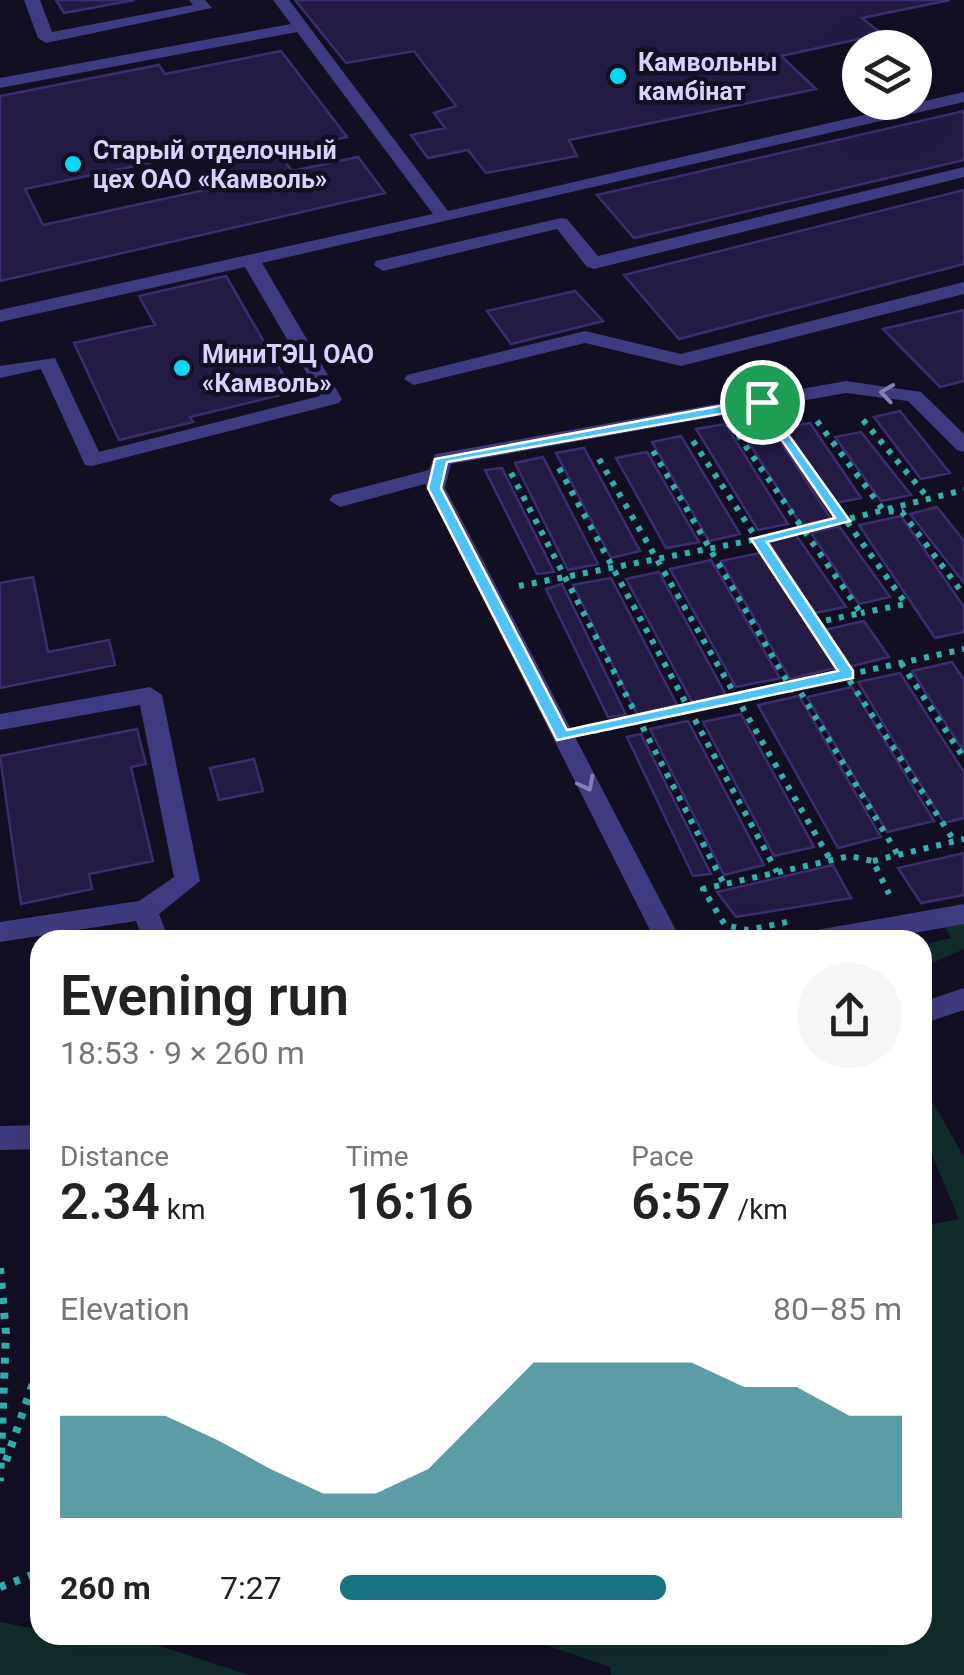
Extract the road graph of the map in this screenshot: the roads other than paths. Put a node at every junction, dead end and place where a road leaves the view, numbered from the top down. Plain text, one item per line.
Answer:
1 (32, 0) edge
2 (196, 0) edge
3 (280, 0) edge
4 (300, 27) junction
5 (0, 83) edge
6 (964, 97) edge
7 (964, 172) edge
8 (538, 196) junction
9 (444, 217) junction
10 (561, 224) junction
11 (251, 261) junction
12 (383, 265) dead end
13 (964, 288) edge
14 (0, 316) edge
15 (0, 372) edge
16 (414, 379) dead end
17 (964, 446) edge
18 (438, 474) junction
19 (340, 500) dead end
20 (0, 722) edge
21 (145, 910) junction
22 (964, 914) edge
23 (809, 929) edge
24 (152, 930) edge
25 (663, 930) edge
26 (0, 932) edge
27 (964, 999) edge
28 (932, 1010) edge
29 (30, 1137) edge
30 (0, 1138) edge

1 - 2 street
3 - 4 street
4 - 5 street
4 - 9 street
6 - 8 street
7 - 10 street
8 - 9 street
8 - 10 street
9 - 11 street
10 - 12 street
11 - 14 street
11 - 15 street
13 - 16 street
17 -> 18 street
18 - 19 street
18 -> 25 street
20 - 21 street
21 - 24 street
21 - 26 street
22 - 23 street
27 - 28 street
29 - 30 street

